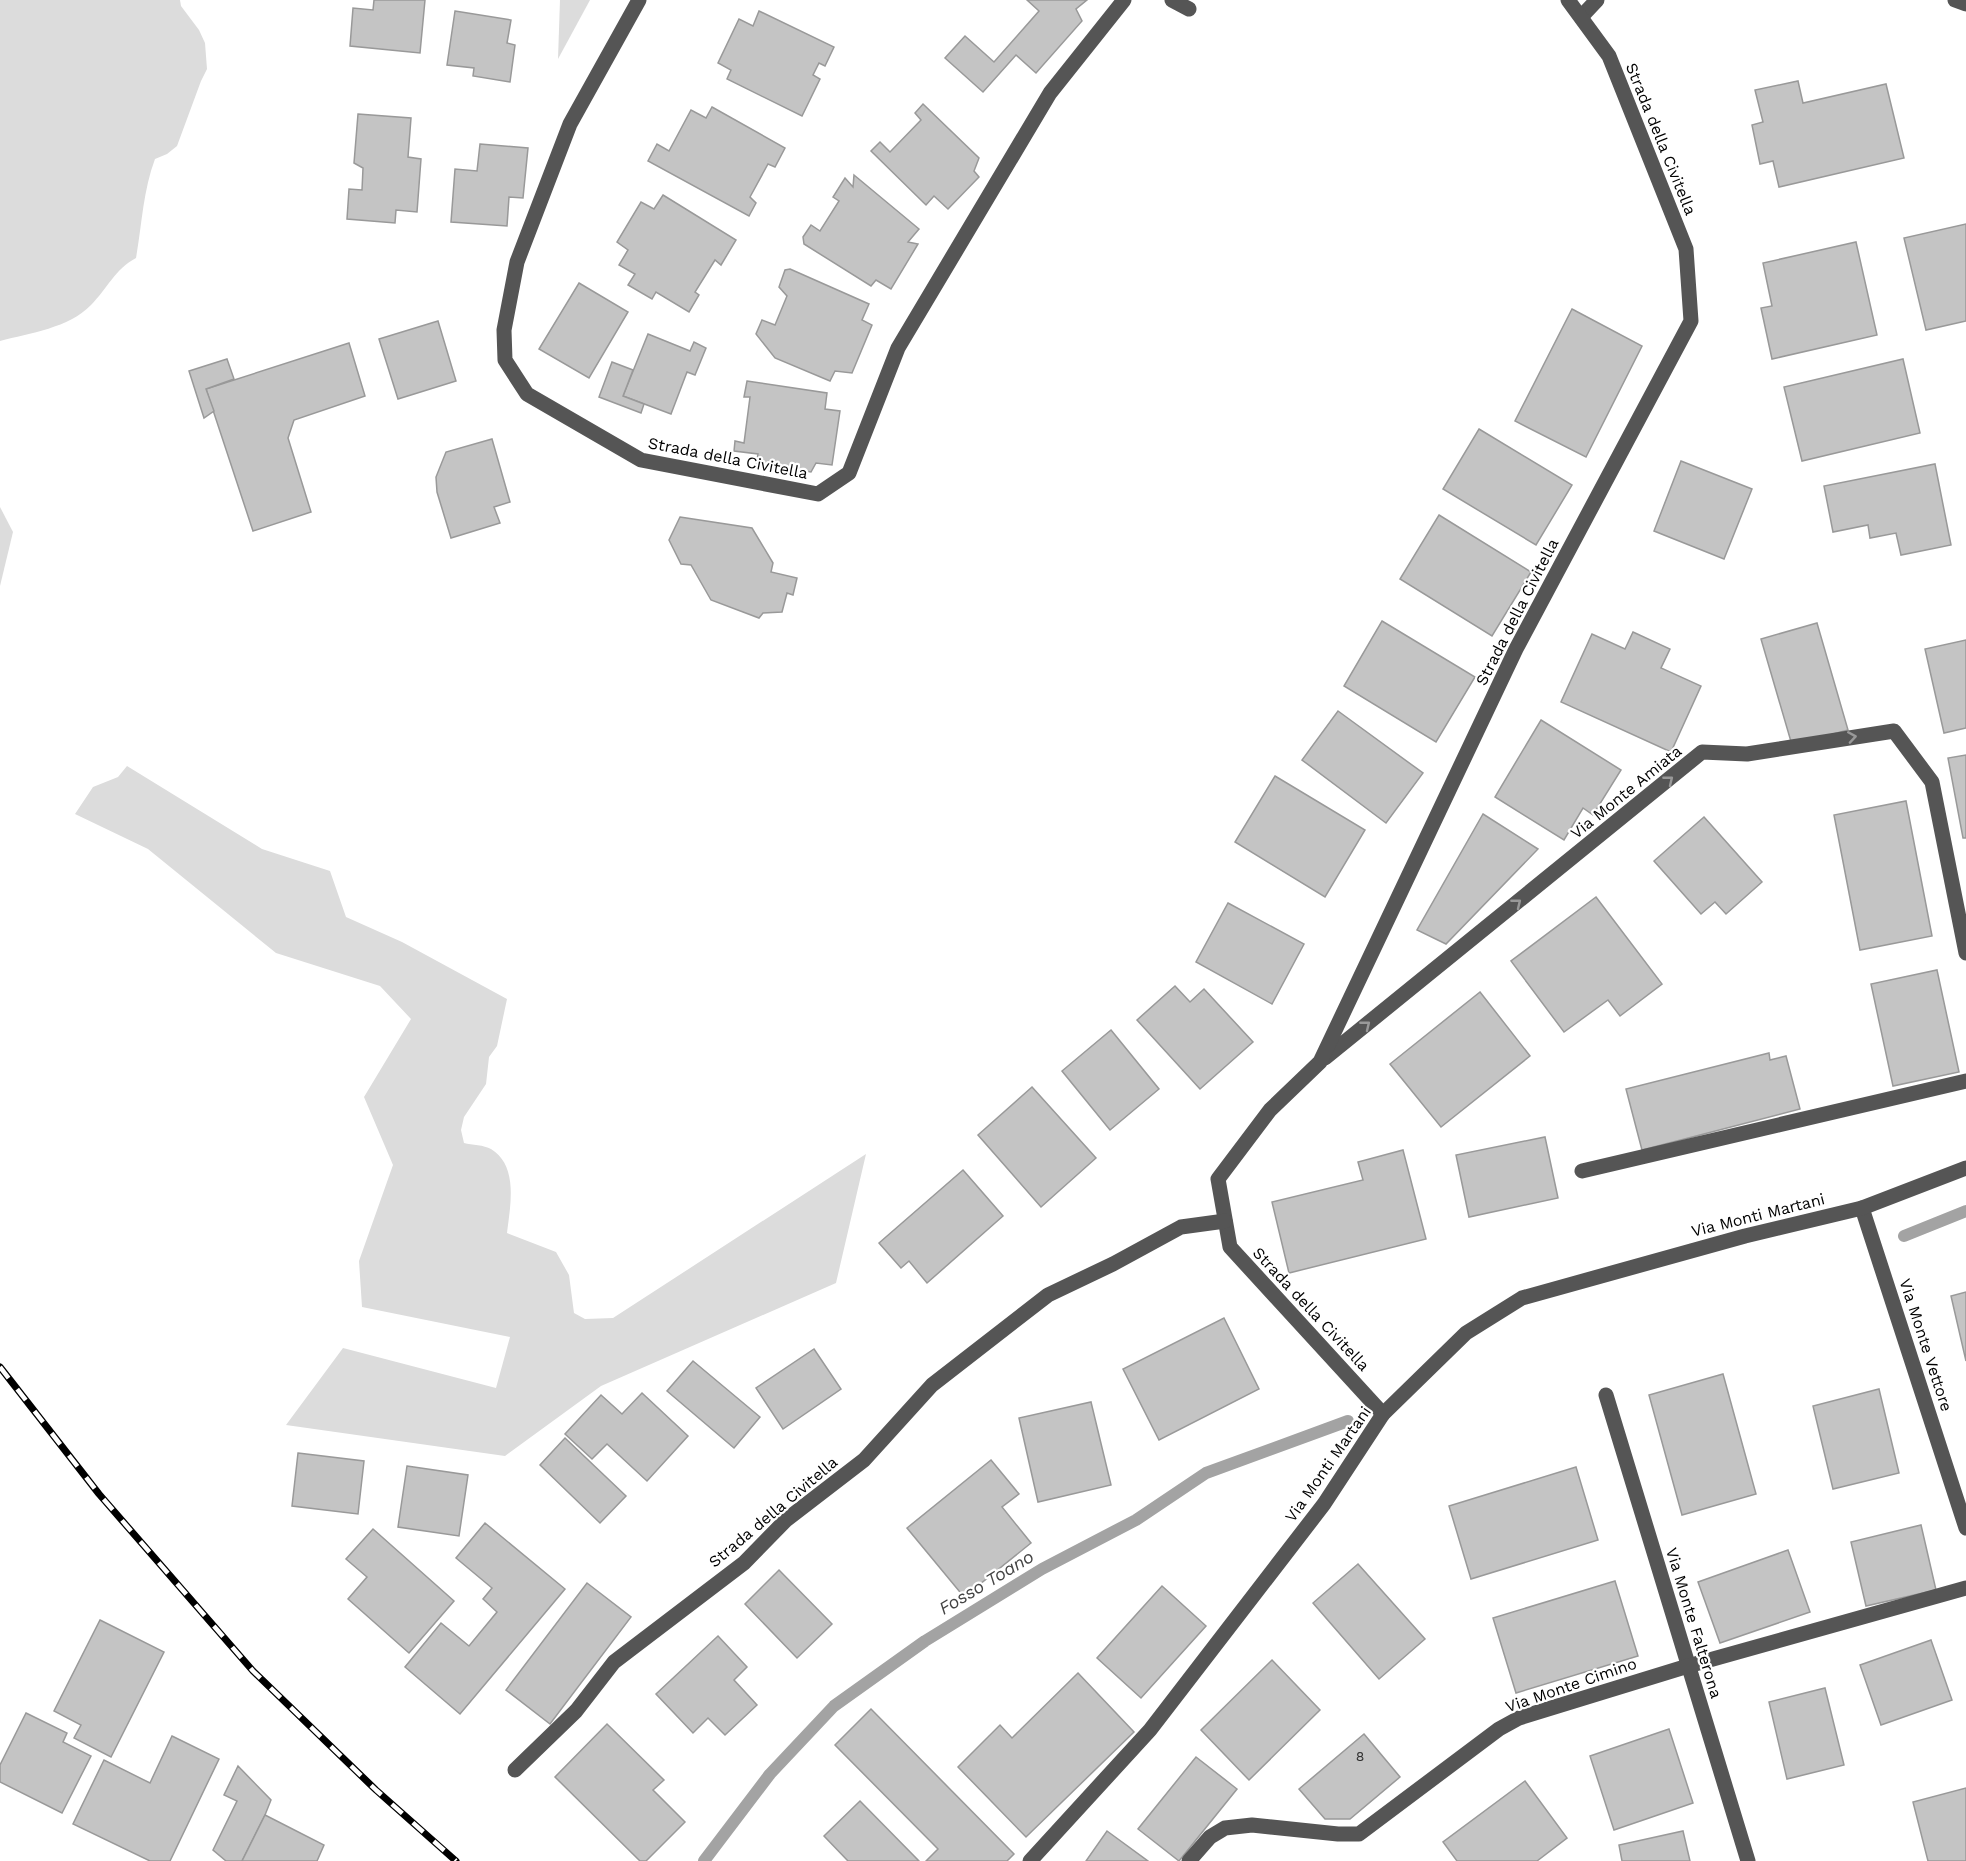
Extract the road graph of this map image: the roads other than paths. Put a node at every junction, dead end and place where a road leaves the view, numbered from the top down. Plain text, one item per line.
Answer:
1 (639, 0) edge
2 (1124, 0) edge
3 (1172, 0) edge
4 (1568, 0) edge
5 (1596, 0) edge
6 (1955, 0) edge
7 (1966, 4) edge
8 (1189, 9) dead end
9 (1581, 18) junction
10 (1966, 953) edge
11 (1320, 1062) junction
12 (1966, 1081) edge
13 (1966, 1168) edge
14 (1582, 1171) dead end
15 (1862, 1208) junction
16 (1226, 1221) junction
17 (1606, 1395) dead end
18 (1383, 1414) junction
19 (1966, 1528) edge
20 (1966, 1588) edge
21 (1688, 1666) junction
22 (515, 1770) dead end
23 (1030, 1861) edge
24 (1189, 1861) edge
25 (1748, 1861) edge

1 - 2 street, Strada della Civitella
3 - 8 street
4 - 9 street, Strada della Civitella
5 - 9 street
6 - 7 street
9 - 11 street, Strada della Civitella
11 -> 10 street, Via Monte Amiata
11 - 16 street, Strada della Civitella
12 - 14 street
13 - 15 street, Via Monti Martani
15 - 18 street, Via Monti Martani
15 - 19 street, Via Monte Vettore
16 - 18 street, Strada della Civitella
16 - 22 street, Strada della Civitella
17 - 21 street, Via Monte Falterona
18 - 23 street, Via Monti Martani
20 - 21 street, Via Monte Cimino
21 - 24 street, Via Monte Cimino
21 - 25 street, Via Monte Falterona

